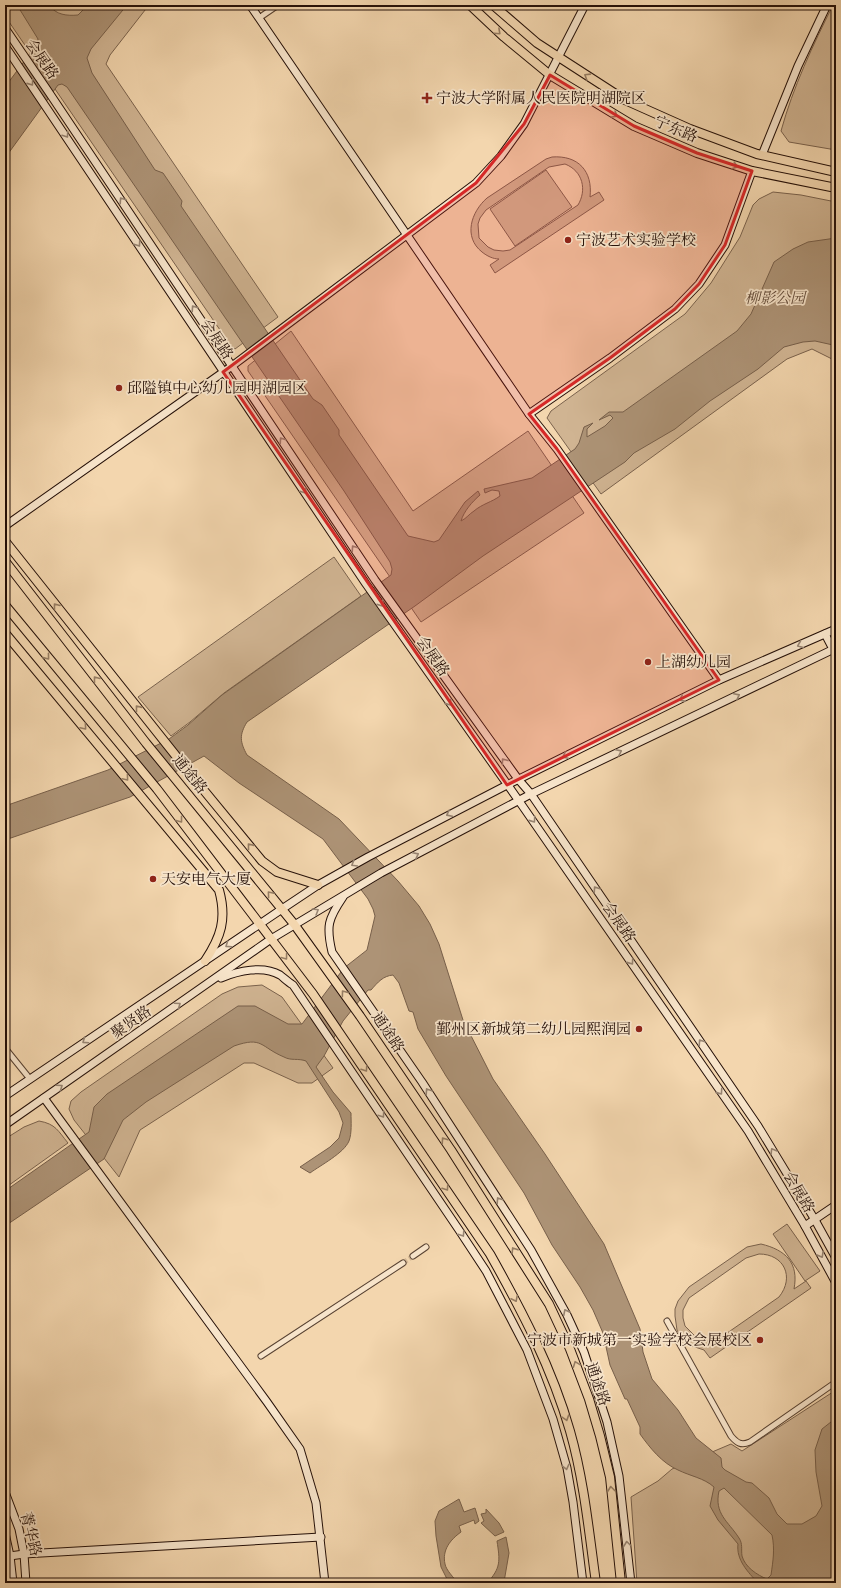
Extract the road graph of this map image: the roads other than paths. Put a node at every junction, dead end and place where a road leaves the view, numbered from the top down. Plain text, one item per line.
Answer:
1 (250, 5) edge
2 (278, 5) edge
3 (470, 5) edge
4 (493, 5) edge
5 (585, 5) edge
6 (827, 5) edge
7 (259, 18) junction
8 (5, 28) edge
9 (5, 46) edge
10 (558, 58) junction
11 (550, 75) junction
12 (762, 155) junction
13 (752, 171) junction
14 (836, 172) edge
15 (836, 188) edge
16 (408, 235) junction
17 (232, 366) junction
18 (223, 372) junction
19 (529, 414) junction
20 (5, 526) edge
21 (5, 541) edge
22 (5, 561) edge
23 (5, 605) edge
24 (836, 629) edge
25 (5, 633) edge
26 (825, 634) junction
27 (835, 651) edge
28 (720, 680) junction
29 (518, 779) junction
30 (507, 784) junction
31 (531, 794) junction
32 (519, 801) junction
33 (318, 885) junction
34 (345, 894) junction
35 (282, 908) junction
36 (260, 924) junction
37 (294, 924) junction
38 (272, 939) junction
39 (205, 961) junction
40 (212, 981) junction
41 (5, 1048) edge
42 (30, 1079) junction
43 (5, 1096) edge
44 (44, 1098) junction
45 (5, 1125) edge
46 (836, 1206) edge
47 (815, 1220) junction
48 (805, 1226) junction
49 (426, 1247) dead end
50 (414, 1256) tunnel mouth
51 (836, 1258) edge
52 (403, 1262) tunnel mouth
53 (836, 1283) edge
54 (667, 1321) dead end
55 (261, 1356) dead end
56 (836, 1382) edge
57 (5, 1492) edge
58 (5, 1533) edge
59 (321, 1537) junction
60 (24, 1554) junction
61 (10, 1556) junction
62 (13, 1583) edge
63 (26, 1583) edge
64 (325, 1583) edge
65 (583, 1583) edge
66 (596, 1583) edge
67 (621, 1583) edge
68 (632, 1583) edge

1 - 7 street
2 - 7 street
3 -> 11 main road, 宁东路
4 - 10 main road, 宁东路
5 - 10 street
6 - 12 street
7 - 16 street
17 -> 8 street, 会展路
9 -> 18 street, 会展路
10 - 11 street
12 -> 10 main road, 宁东路
11 -> 13 main road, 宁东路
11 - 16 street
12 - 14 main road, 宁东路
13 - 15 main road, 宁东路
13 - 19 street
16 - 17 street
16 - 19 street
17 - 18 street
29 -> 17 street, 会展路
18 - 20 street
18 -> 30 street, 会展路
19 - 28 street
33 -> 21 main road
35 -> 22 main road, 通途路
23 -> 36 main road
24 - 26 street, 聚贤路
25 -> 39 main road
26 - 27 street
26 -> 28 street, 聚贤路
31 -> 27 street, 聚贤路
28 -> 29 street, 聚贤路
29 - 30 street, 聚贤路
29 - 31 street, 会展路
30 - 32 street, 会展路
30 -> 33 street, 聚贤路
31 - 32 street, 聚贤路
47 -> 31 street, 会展路
34 -> 32 street, 聚贤路
32 -> 48 street, 会展路
33 - 35 street, 聚贤路
37 -> 34 street, 聚贤路
68 -> 34 street
35 - 36 street, 聚贤路
35 - 37 main road, 通途路
36 - 38 main road
36 -> 39 street, 聚贤路
37 - 38 street, 聚贤路
67 -> 37 main road, 通途路
38 - 40 street, 聚贤路
38 -> 66 main road
39 -> 42 street, 聚贤路
44 -> 40 street, 聚贤路
40 -> 65 street
41 - 42 street
42 - 43 street, 聚贤路
44 - 45 street, 聚贤路
44 - 59 street
46 - 47 street
47 - 48 street
47 - 51 street, 会展路
48 -> 53 street, 会展路
49 - 50 street
52 - 55 street
54 - 56 street
57 - 60 street, 菁华路
58 - 61 street
59 - 60 street
59 - 64 street
60 - 61 street
60 - 63 street, 菁华路
61 - 62 street

